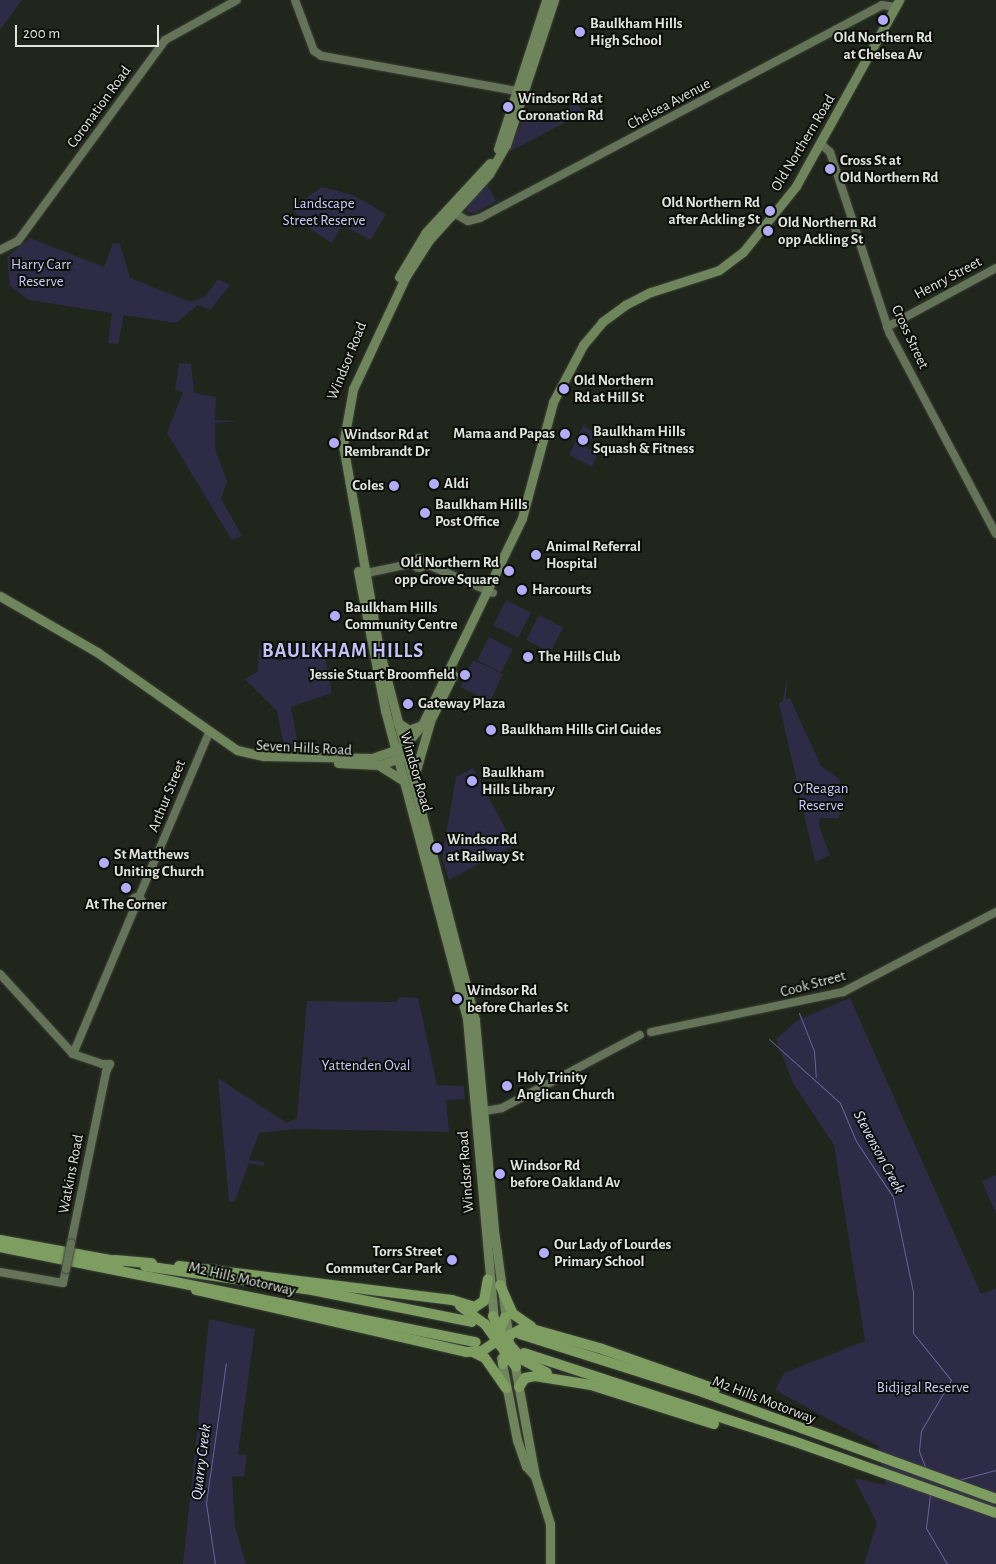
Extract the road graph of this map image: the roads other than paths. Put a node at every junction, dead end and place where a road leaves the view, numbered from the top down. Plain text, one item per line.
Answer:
1 (237, 0) edge
2 (295, 0) edge
3 (546, 0) edge
4 (554, 0) edge
5 (897, 3) edge
6 (521, 92) junction
7 (821, 144) junction
8 (451, 210) junction
9 (0, 250) edge
10 (996, 268) edge
11 (887, 327) junction
12 (996, 534) edge
13 (361, 574) junction
14 (490, 592) junction
15 (0, 596) edge
16 (396, 721) junction
17 (426, 723) junction
18 (208, 735) junction
19 (401, 754) junction
20 (379, 765) junction
21 (410, 782) junction
22 (996, 912) edge
23 (0, 974) edge
24 (73, 1054) junction
25 (481, 1112) junction
26 (0, 1240) edge
27 (0, 1247) edge
28 (101, 1258) junction
29 (0, 1272) edge
30 (488, 1279) junction
31 (500, 1285) junction
32 (433, 1298) junction
33 (493, 1316) joint
34 (505, 1317) joint
35 (472, 1322) dead end
36 (549, 1333) junction
37 (520, 1334) dead end
38 (504, 1340) junction
39 (475, 1347) junction
40 (524, 1353) dead end
41 (503, 1364) joint
42 (516, 1367) joint
43 (591, 1385) junction
44 (519, 1387) junction
45 (506, 1388) junction
46 (783, 1422) junction
47 (817, 1450) junction
48 (535, 1476) junction
49 (996, 1499) edge
50 (994, 1512) edge
51 (550, 1564) edge

1 - 9 street, Coronation Road
2 - 6 street
3 - 6 main road, Windsor Road
4 - 6 main road, Windsor Road
5 - 7 main road, Old Northern Road
5 - 8 street, Chelsea Avenue
6 - 8 main road, Windsor Road
7 - 11 street, Cross Street
7 - 14 main road, Old Northern Road
8 - 13 main road, Windsor Road
10 - 11 street, Henry Street
11 - 12 street, Cross Street
13 - 14 street
13 - 16 main road, Windsor Road
13 - 19 main road, Windsor Road
14 - 17 main road, Old Northern Road
15 - 18 main road, Seven Hills Road
16 - 17 main road
16 - 19 main road, Windsor Road
17 - 19 main road, Old Northern Road
17 - 21 main road
18 - 19 main road, Seven Hills Road
18 - 20 main road, Seven Hills Road
18 - 24 street, Arthur Street
19 - 20 main road, Seven Hills Road
19 - 21 main road, Windsor Road
20 - 21 main road
21 - 25 main road, Windsor Road
22 - 25 street, Cook Street
23 - 24 street, Watkins Road
24 - 29 street, Watkins Road, bridge
25 - 30 main road, Windsor Road
25 - 31 main road, Windsor Road
26 - 28 highway, M2 Hills Motorway
27 - 39 highway, M2 Hills Motorway
28 - 32 highway
28 - 35 highway, M2 Hills Motorway
30 - 32 highway
30 - 33 main road, Windsor Road
31 - 34 main road, Windsor Road
31 - 36 highway
32 - 38 highway
33 - 38 highway
34 - 38 highway
36 - 38 highway
36 - 46 highway
37 - 46 highway, M2 Hills Motorway
38 - 39 highway
38 - 41 highway
38 - 42 highway
38 - 43 highway
39 - 45 highway
40 - 47 highway, M2 Hills Motorway
41 - 45 main road
42 - 44 main road
43 - 44 highway
43 - 47 highway
44 - 48 main road
45 - 48 main road
46 - 49 highway, M2 Hills Motorway
47 - 50 highway, M2 Hills Motorway
48 - 51 main road

